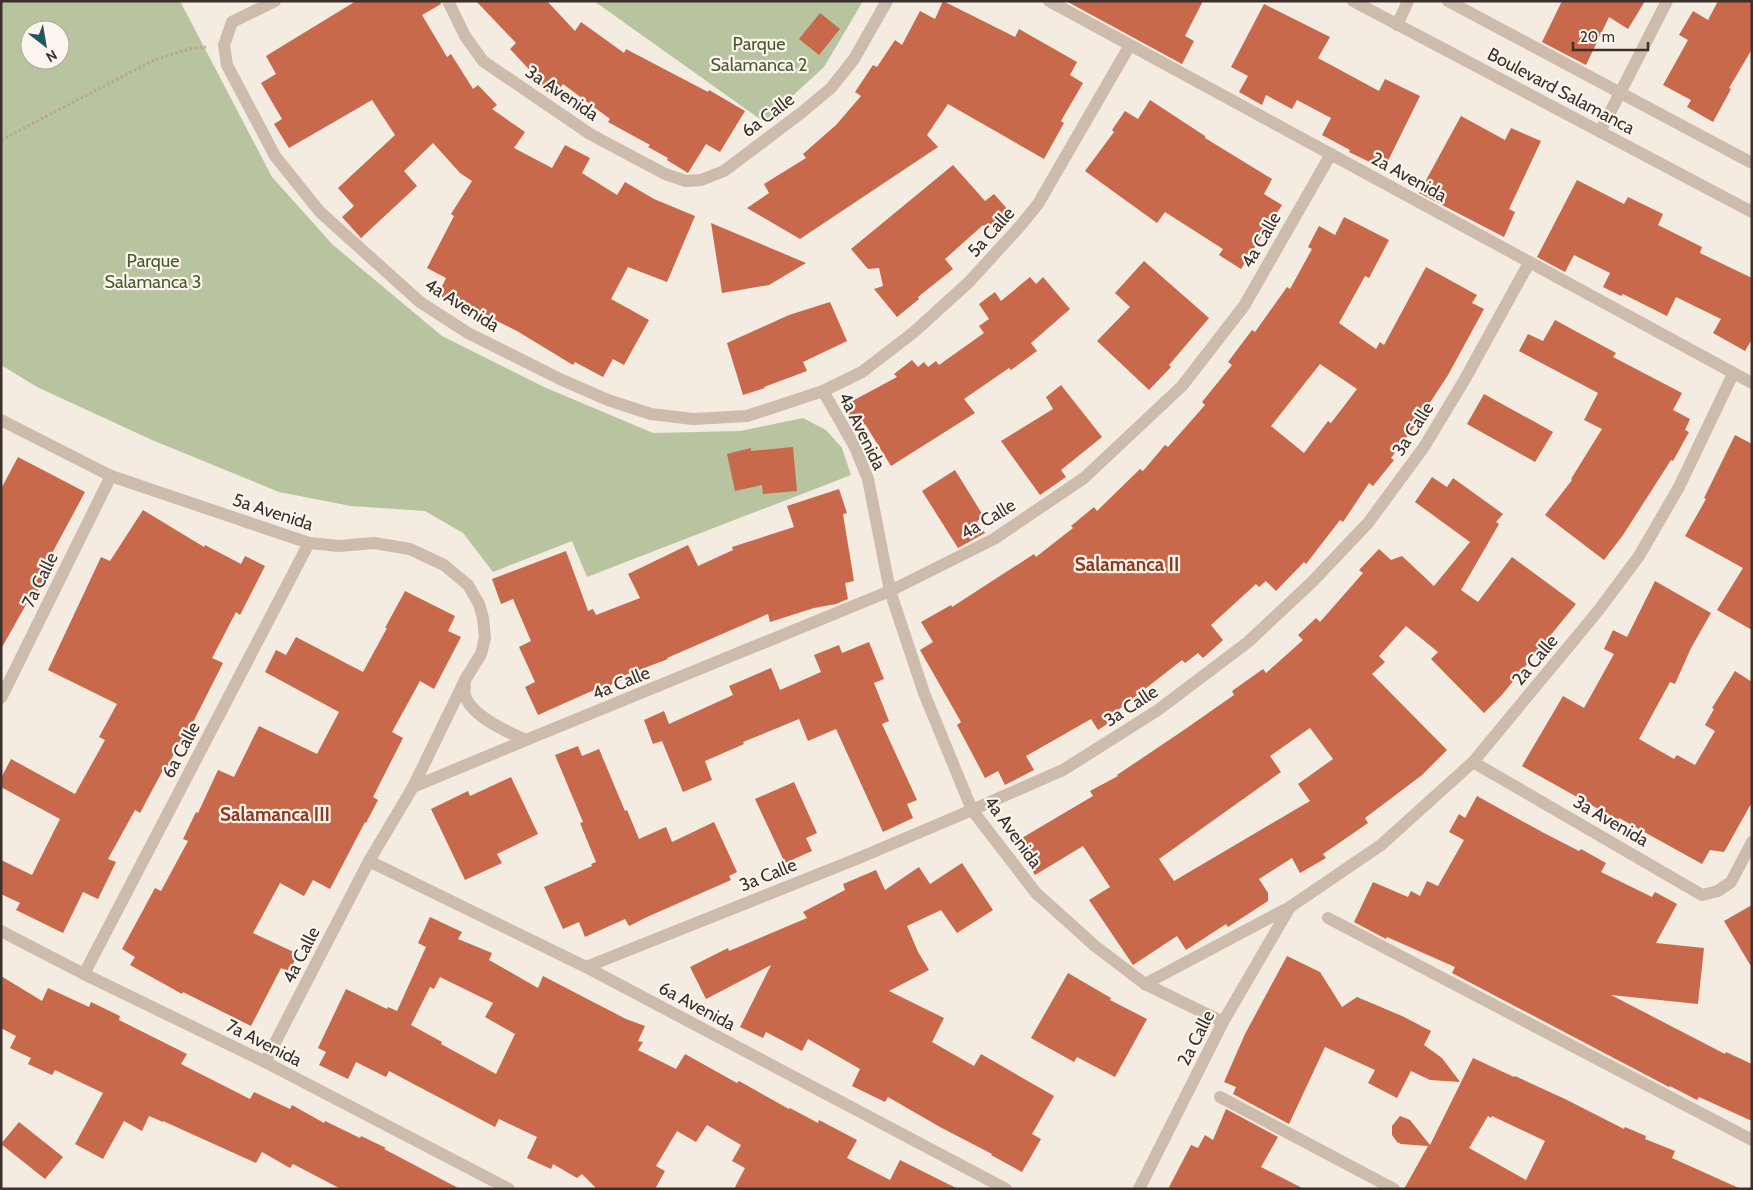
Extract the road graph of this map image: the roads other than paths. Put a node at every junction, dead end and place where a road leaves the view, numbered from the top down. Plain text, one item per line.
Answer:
1 (275, 1) edge
2 (448, 1) edge
3 (887, 1) edge
4 (1049, 1) edge
5 (1353, 1) edge
6 (1408, 1) edge
7 (1448, 1) edge
8 (1667, 1) edge
9 (1397, 25) junction
10 (1130, 46) junction
11 (1620, 93) junction
12 (1600, 132) junction
13 (1331, 154) junction
14 (1752, 163) edge
15 (686, 181) joint
16 (1752, 212) edge
17 (1529, 263) junction
18 (1733, 374) junction
19 (1752, 384) edge
20 (823, 391) junction
21 (1, 420) edge
22 (111, 476) junction
23 (309, 543) junction
24 (890, 591) junction
25 (465, 680) junction
26 (1, 698) edge
27 (526, 740) junction
28 (1473, 762) junction
29 (413, 787) junction
30 (972, 810) junction
31 (1752, 842) edge
32 (369, 861) junction
33 (1290, 907) junction
34 (1328, 918) dead end
35 (1, 931) edge
36 (586, 968) junction
37 (84, 974) junction
38 (1145, 984) junction
39 (1223, 1022) junction
40 (265, 1062) junction
41 (1220, 1097) dead end
42 (1752, 1140) edge
43 (509, 1189) edge
44 (1006, 1189) edge
45 (1139, 1189) edge
46 (1394, 1189) edge

1 - 20 street, 4a Avenida
2 - 15 street, 3a Avenida
3 - 15 street, 6a Calle
4 - 10 street, 2a Avenida
5 - 9 street, Boulevard Salamanca
6 - 9 street
7 - 11 street, Boulevard Salamanca
8 - 11 street
9 - 12 street, Boulevard Salamanca
10 - 13 street, 2a Avenida
10 - 20 street, 5a Calle
11 - 12 street
11 - 14 street, Boulevard Salamanca
12 - 16 street, Boulevard Salamanca
13 - 17 street, 2a Avenida
13 - 24 street, 4a Calle
17 - 18 street, 2a Avenida
17 - 30 street, 3a Calle
18 - 19 street, 2a Avenida
18 - 28 street, 2a Calle
20 - 24 street, 4a Avenida
21 - 22 street, 5a Avenida
22 - 23 street, 5a Avenida
22 - 26 street, 7a Calle
23 - 25 street, 5a Avenida
23 - 37 street, 6a Calle
24 - 27 street, 4a Calle
24 - 30 street, 4a Avenida
25 - 27 street
25 - 29 street, 5a Avenida
27 - 29 street, 4a Calle
28 - 31 street, 3a Avenida
28 - 33 street, 2a Calle
29 - 32 street, 4a Calle
30 - 36 street, 3a Calle
30 - 38 street, 4a Avenida
32 - 36 street, 6a Avenida
32 - 40 street, 4a Calle
33 - 38 street, 2a Calle
33 - 39 street, 2a Calle
34 - 42 street
35 - 37 street, 7a Avenida
36 - 44 street, 6a Avenida
37 - 40 street, 7a Avenida
38 - 39 street, 4a Avenida
39 - 45 street, 2a Calle
40 - 43 street, 7a Avenida
41 - 46 street

